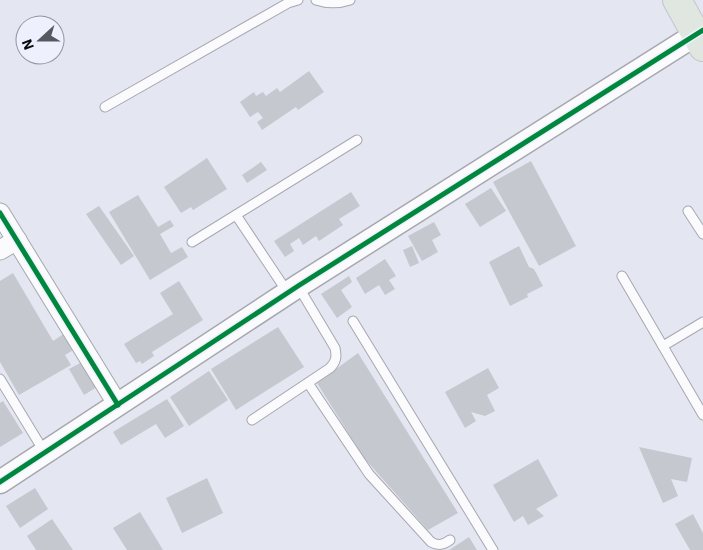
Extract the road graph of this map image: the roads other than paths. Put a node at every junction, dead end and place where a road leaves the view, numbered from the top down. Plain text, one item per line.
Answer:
1 (298, 0) edge
2 (316, 0) edge
3 (350, 0) edge
4 (677, 0) edge
5 (701, 37) edge
6 (105, 107) dead end
7 (357, 140) dead end
8 (688, 211) dead end
9 (0, 213) edge
10 (236, 215) junction
11 (703, 234) edge
12 (17, 240) junction
13 (192, 242) dead end
14 (0, 250) edge
15 (622, 276) dead end
16 (293, 290) junction
17 (353, 321) dead end
18 (703, 322) edge
19 (663, 346) junction
20 (0, 379) edge
21 (308, 383) junction
22 (118, 406) junction
23 (703, 415) edge
24 (252, 420) dead end
25 (45, 453) junction
26 (0, 482) edge
27 (450, 540) dead end
28 (494, 550) edge

1 - 6 lane
2 - 3 lane
4 - 5 highway
5 - 16 street
7 - 10 lane
8 - 11 lane
9 - 12 street
10 - 13 lane
10 - 16 lane
12 - 14 street
12 - 22 street
15 - 19 lane
16 - 21 lane
16 - 22 street
17 - 28 lane
18 - 19 lane
19 - 23 lane
20 - 25 lane
21 - 24 lane
21 - 27 lane
22 - 25 street
25 - 26 street

